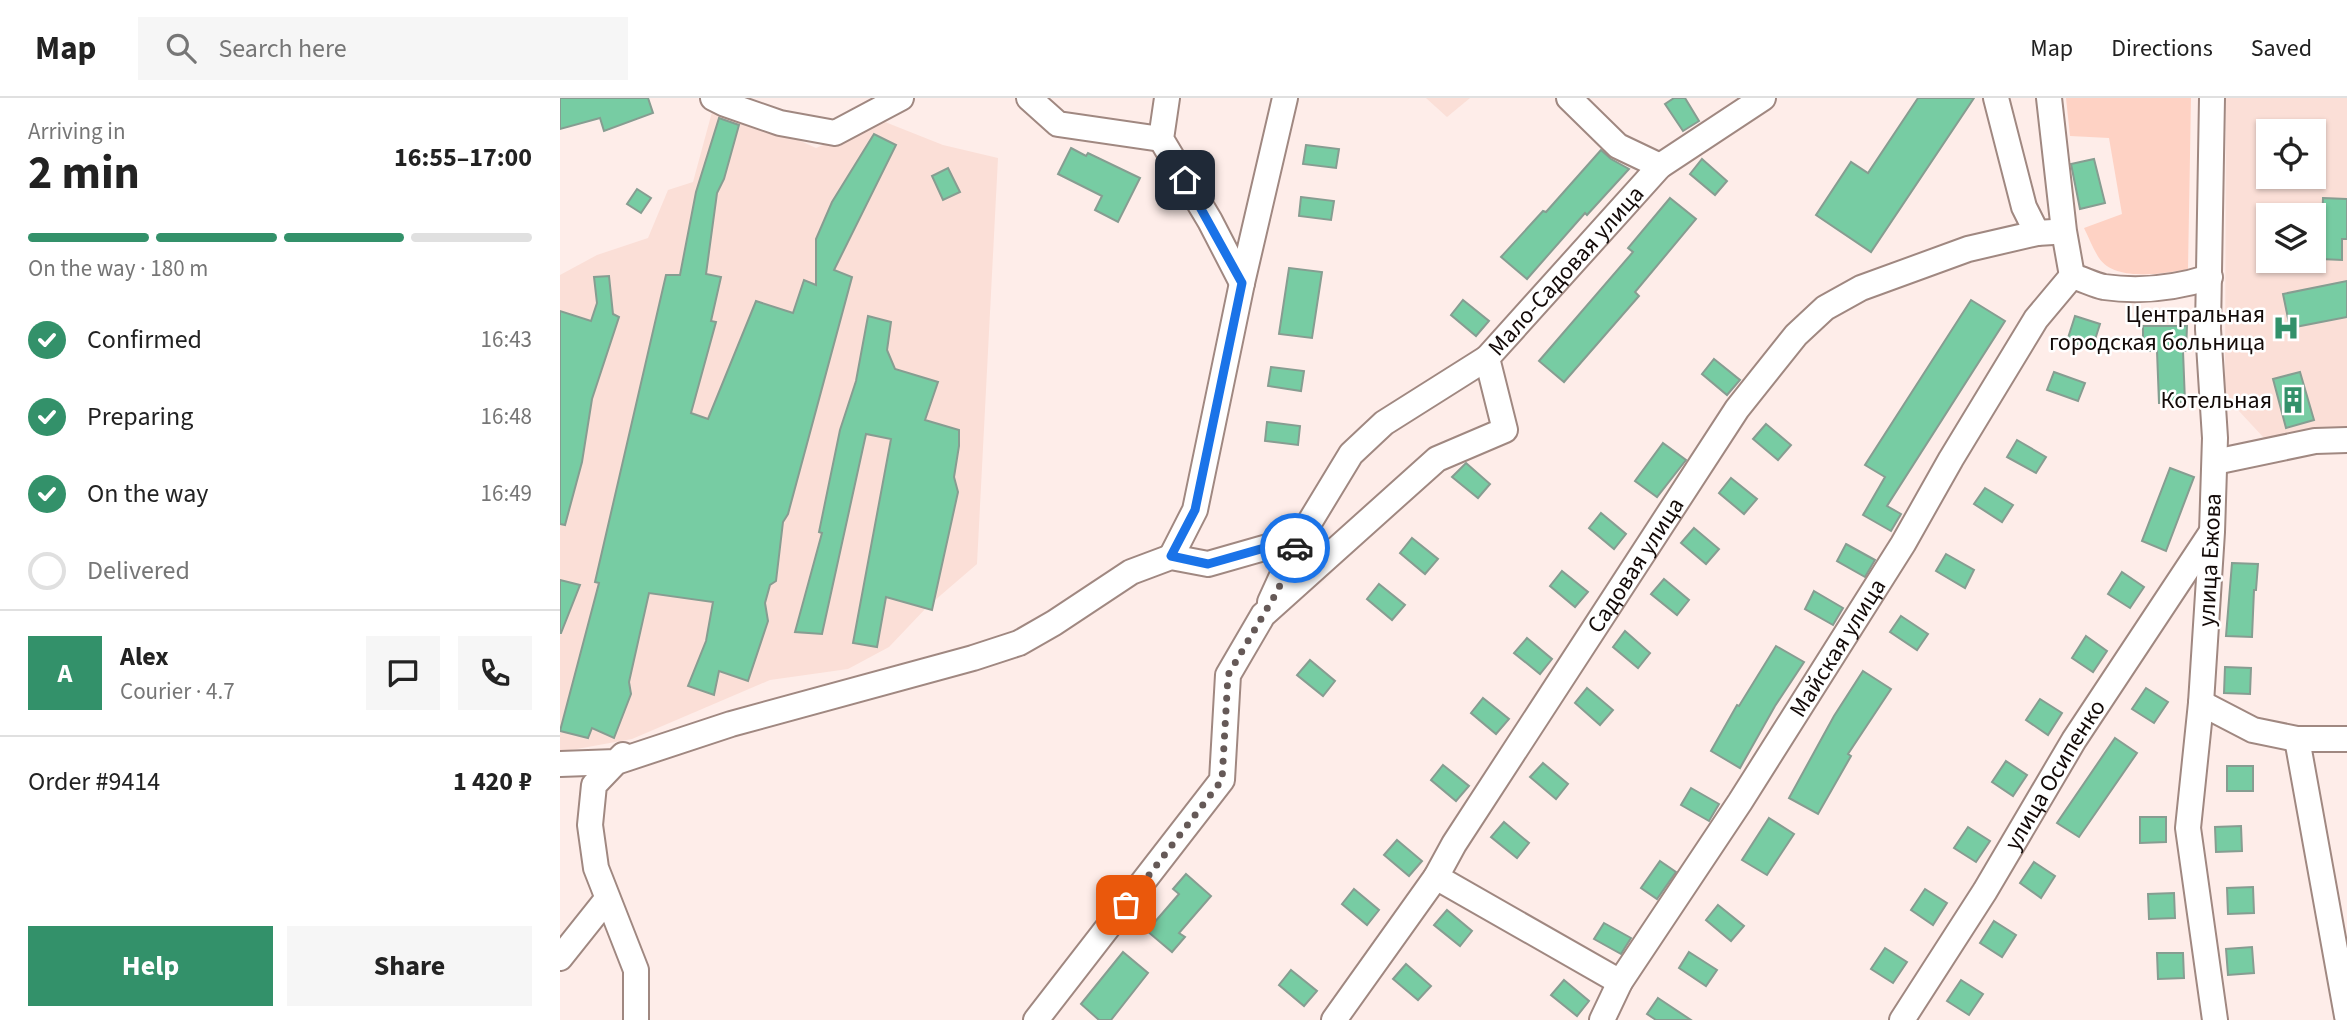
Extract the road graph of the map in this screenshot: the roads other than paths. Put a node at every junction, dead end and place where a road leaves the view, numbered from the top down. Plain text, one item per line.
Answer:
1 (713, 98) edge
2 (901, 98) edge
3 (1029, 98) edge
4 (1167, 98) edge
5 (1285, 98) edge
6 (1569, 98) edge
7 (1763, 98) edge
8 (1996, 98) edge
9 (2049, 98) edge
10 (2211, 98) edge
11 (1161, 139) junction
12 (1660, 166) junction
13 (2064, 231) junction
14 (2037, 233) junction
15 (2072, 276) junction
16 (2210, 277) junction
17 (1242, 283) junction
18 (1487, 358) junction
19 (2347, 440) edge
20 (2215, 461) junction
21 (2213, 532) junction
22 (1297, 543) junction
23 (1171, 556) junction
24 (1263, 615) junction
25 (2201, 703) junction
26 (644, 735) dead end
27 (2347, 738) edge
28 (2297, 739) junction
29 (616, 762) junction
30 (560, 764) edge
31 (1436, 877) junction
32 (607, 898) junction
33 (560, 958) edge
34 (1620, 982) junction
35 (2347, 1016) edge
36 (636, 1020) edge
37 (1036, 1020) edge
38 (1334, 1020) edge
39 (1602, 1020) edge
40 (1902, 1020) edge
41 (2215, 1020) edge

1 - 2 street
3 - 11 street
4 - 11 street
5 - 17 street
6 - 12 street
7 - 12 street, Мало-Садовая улица
8 - 14 street
9 - 13 street
10 - 16 street, улица Ежова
11 - 17 street
12 - 18 street, Мало-Садовая улица
13 - 14 street
13 - 15 street
14 - 31 street, Садовая улица
15 - 16 street
15 - 34 street, Майская улица
16 - 20 street, улица Ежова
17 - 23 street
18 - 22 street
18 - 24 street, Мало-Садовая улица
19 - 20 street
20 - 21 street, улица Ежова
21 - 25 street, улица Ежова
21 - 40 street, улица Осипенко
22 - 23 street
22 - 24 street
23 - 29 street
24 - 37 street, Мало-Садовая улица
25 - 28 street
25 - 41 street, улица Ежова
26 - 29 street
27 - 28 street
28 - 35 street
29 - 30 street
29 - 32 street
31 - 34 street
31 - 38 street, Садовая улица
32 - 33 street
32 - 36 street
34 - 39 street, Майская улица

